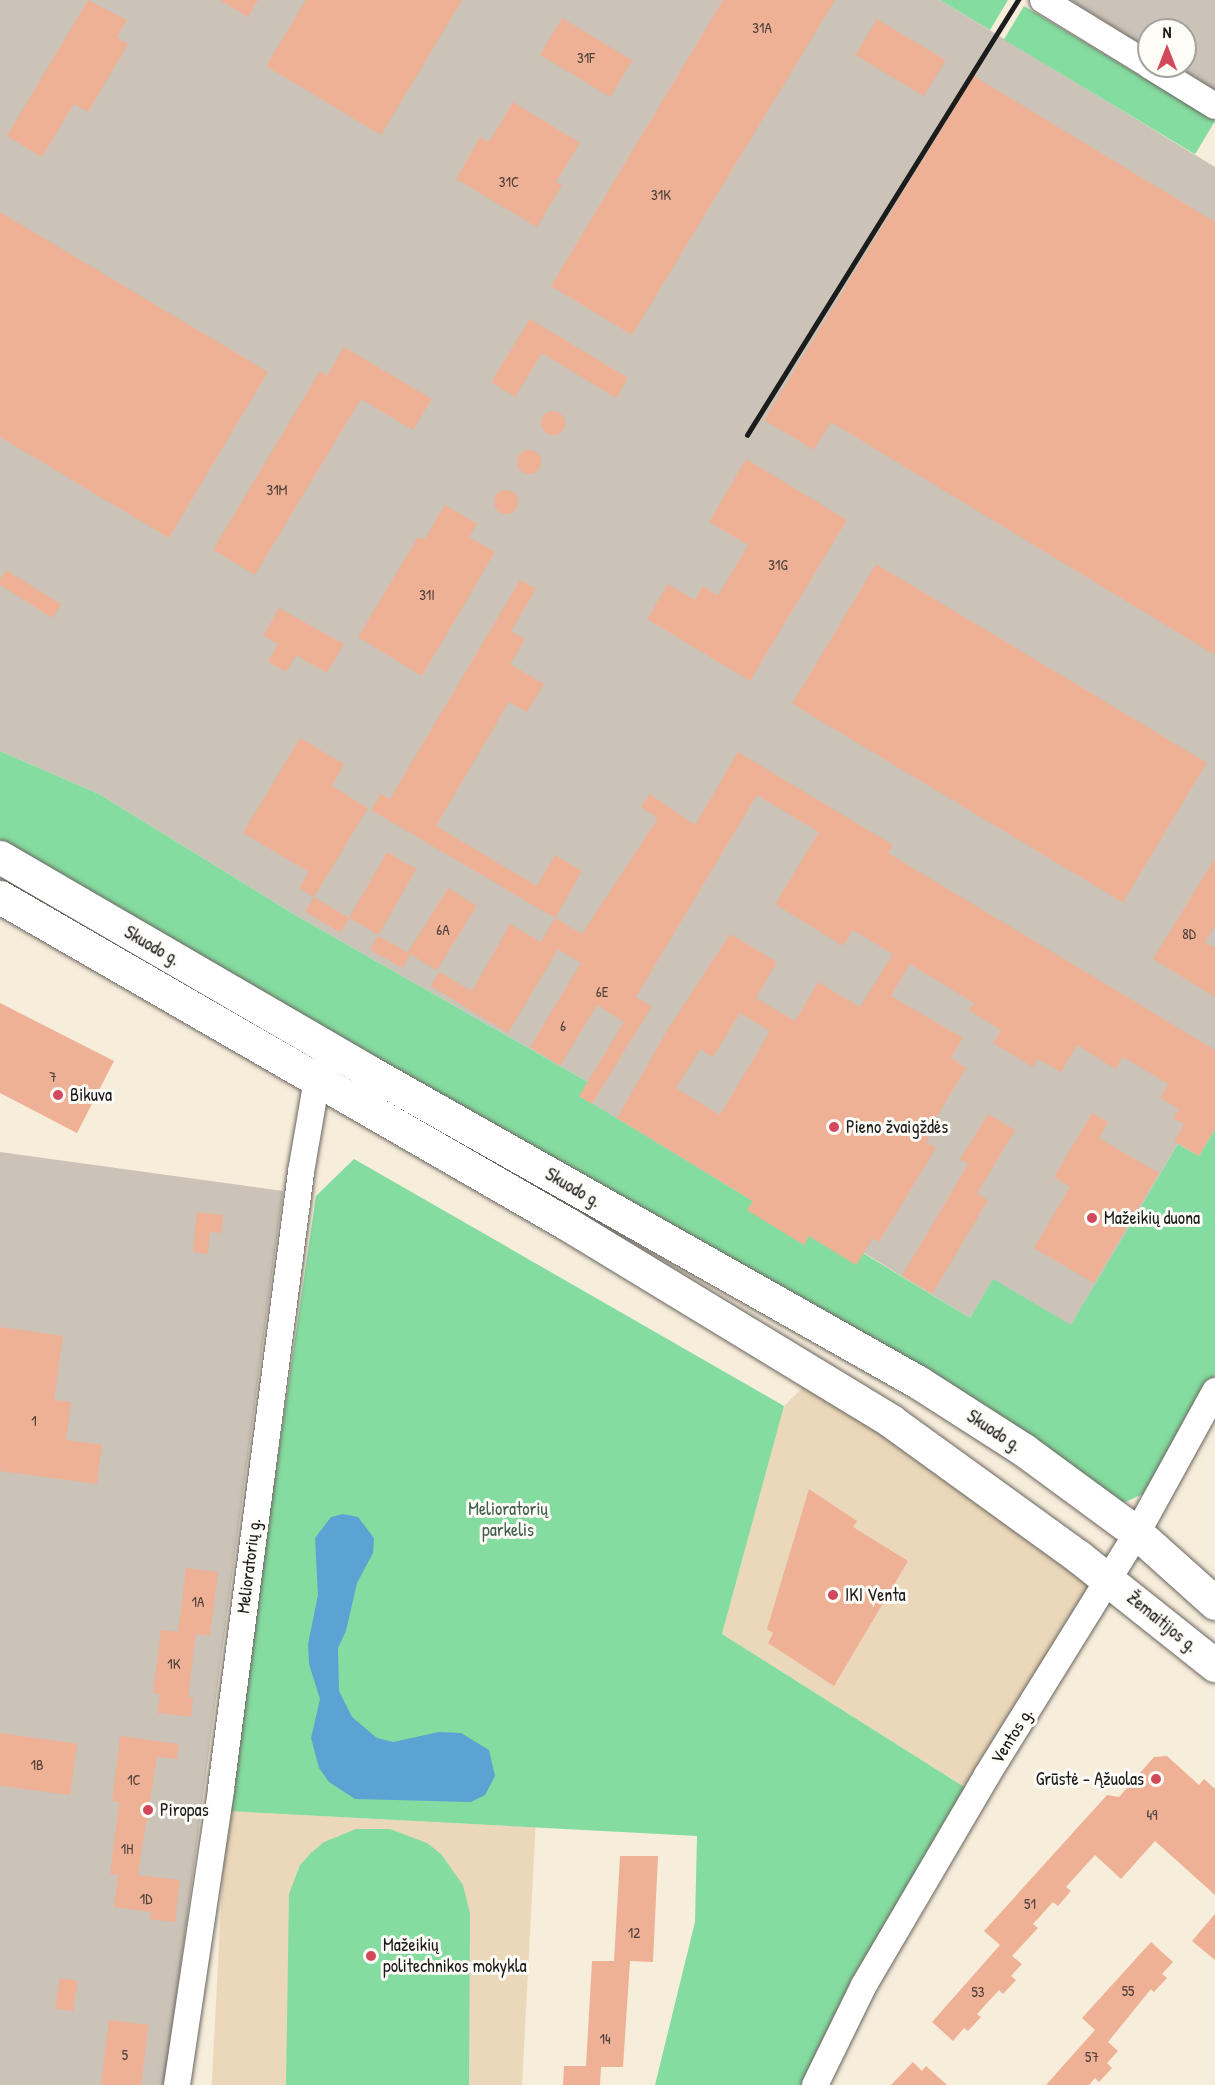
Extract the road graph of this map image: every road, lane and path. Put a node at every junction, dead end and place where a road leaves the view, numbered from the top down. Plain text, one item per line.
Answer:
1 (1043, 0) edge
2 (1137, 58) edge
3 (1170, 78) edge
4 (1215, 106) edge
5 (0, 857) edge
6 (0, 897) edge
7 (328, 1066) junction
8 (1215, 1392) edge
9 (1137, 1533) junction
10 (1109, 1580) junction
11 (1215, 1603) edge
12 (1215, 1665) edge
13 (177, 2085) edge
14 (815, 2085) edge

1 - 2 street
3 - 4 street
5 - 7 main road, Skuodo g.
6 - 7 main road, Skuodo g.
7 - 9 main road, Skuodo g.
7 - 10 main road, Skuodo g.
7 - 13 street, Melioratorių g.
8 - 9 street, Ventos g.
9 - 10 street, Ventos g.
9 - 11 main road
10 - 12 main road, Žemaitijos g.
10 - 14 street, Ventos g.

